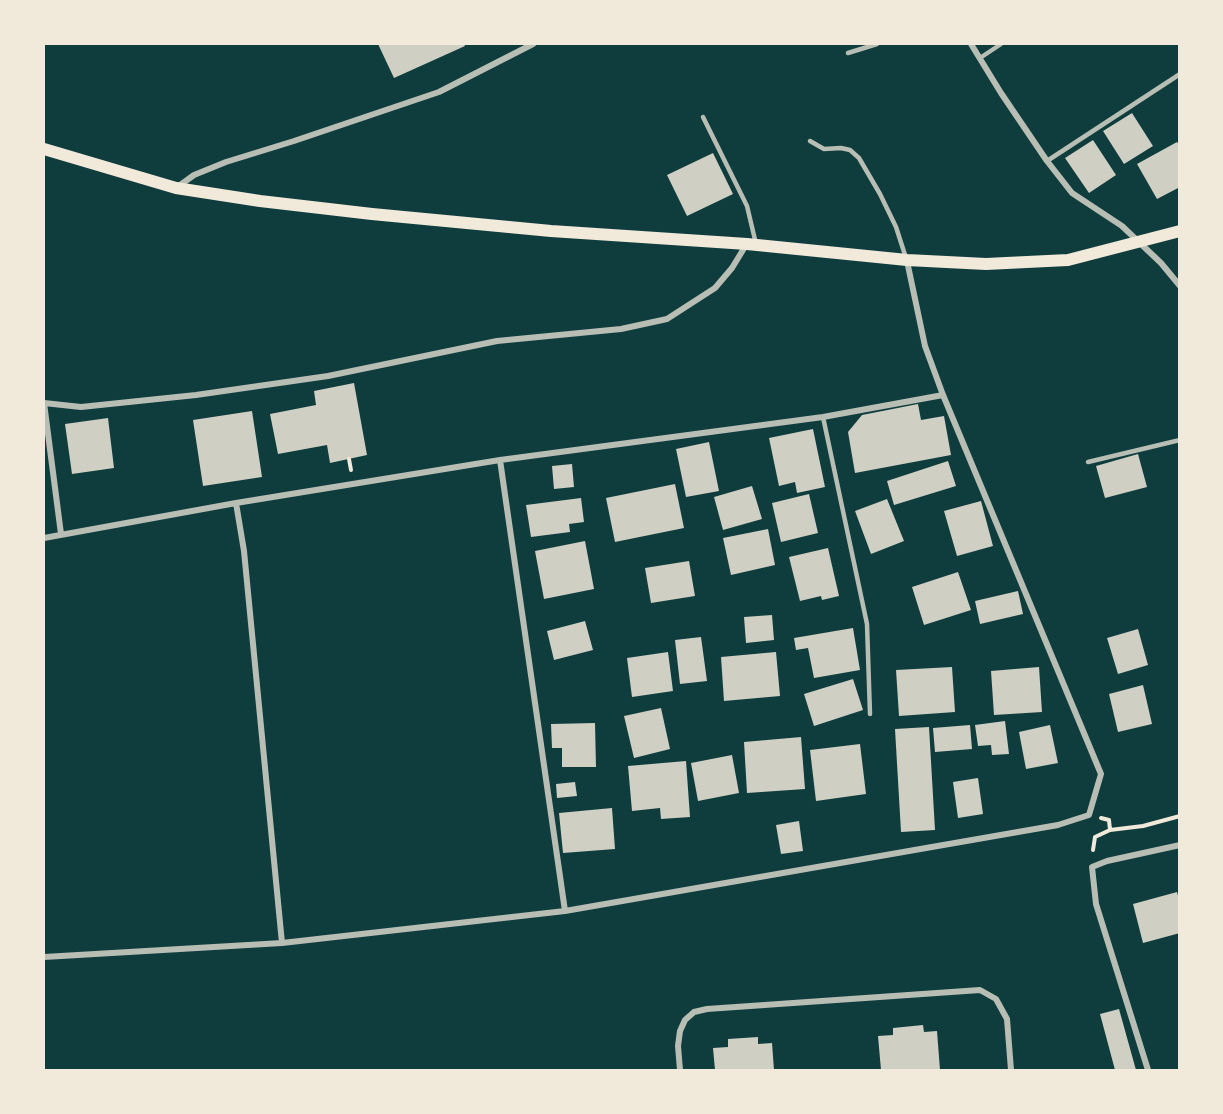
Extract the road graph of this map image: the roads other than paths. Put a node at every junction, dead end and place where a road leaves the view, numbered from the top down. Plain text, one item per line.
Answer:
1 (533, 44) edge
2 (877, 44) edge
3 (971, 44) edge
4 (1001, 44) edge
5 (848, 53) dead end
6 (980, 58) junction
7 (1179, 74) edge
8 (703, 117) dead end
9 (810, 141) dead end
10 (44, 149) edge
11 (1047, 161) junction
12 (176, 188) junction
13 (1179, 231) edge
14 (1138, 241) junction
15 (752, 245) junction
16 (907, 260) junction
17 (1179, 286) edge
18 (943, 395) junction
19 (44, 403) edge
20 (823, 417) junction
21 (1179, 440) edge
22 (500, 460) junction
23 (1088, 462) dead end
24 (236, 503) junction
25 (61, 534) junction
26 (44, 538) edge
27 (870, 714) dead end
28 (1179, 845) edge
29 (565, 911) junction
30 (282, 943) junction
31 (44, 957) edge
32 (680, 1071) edge
33 (1011, 1071) edge
34 (1148, 1071) edge

1 - 12 street
2 - 5 lane
3 - 6 street
4 - 6 lane
6 - 11 street
7 - 11 lane
8 - 15 lane
9 - 16 lane
10 - 12 main road
11 - 14 street
12 - 15 main road
13 - 14 main road
14 - 16 main road
14 - 17 street
15 - 16 main road
15 - 19 street
16 - 18 street
18 - 20 street
18 - 29 street
19 - 25 street
20 - 22 street
20 - 27 lane
21 - 23 lane
22 - 24 street
22 - 29 street
24 - 25 street
24 - 30 street
25 - 26 street
28 - 34 street
29 - 30 street
30 - 31 street
32 - 33 street

